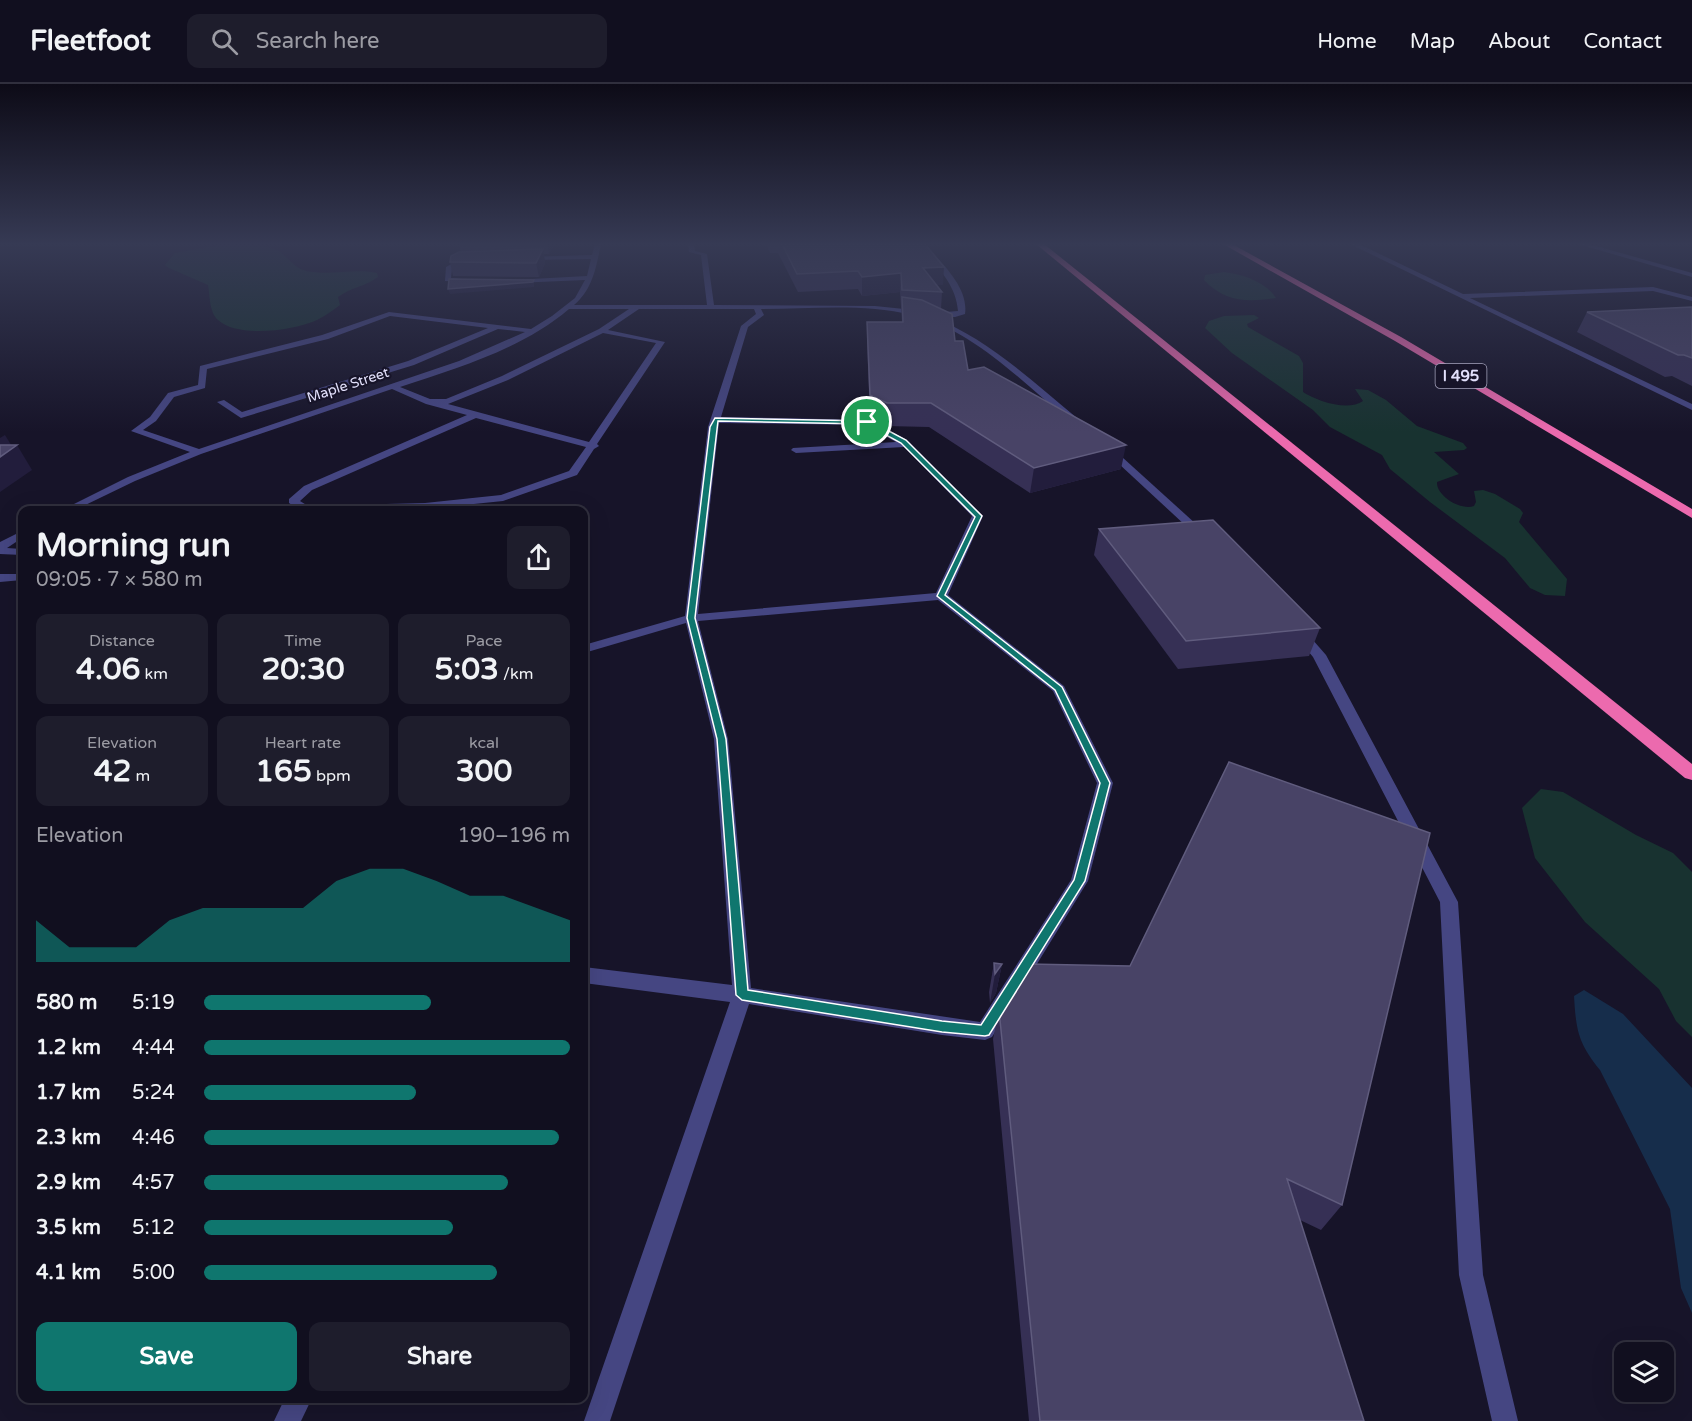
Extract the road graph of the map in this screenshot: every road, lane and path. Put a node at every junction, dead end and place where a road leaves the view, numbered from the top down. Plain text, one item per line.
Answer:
1 (962, 306) edge
2 (1116, 306) edge
3 (1339, 306) edge
4 (1482, 306) edge
5 (568, 307) joint
6 (637, 307) junction
7 (711, 307) joint
8 (756, 307) junction
9 (924, 316) junction
10 (498, 327) junction
11 (531, 331) junction
12 (602, 331) junction
13 (392, 386) junction
14 (221, 402) dead end
15 (429, 402) junction
16 (1692, 407) edge
17 (475, 415) junction
18 (715, 420) junction
19 (906, 444) junction
20 (594, 446) junction
21 (796, 450) dead end
22 (199, 452) junction
23 (75, 506) edge
24 (301, 506) edge
25 (425, 506) edge
26 (1692, 514) edge
27 (18, 537) edge
28 (1217, 548) edge
29 (0, 549) edge
30 (18, 551) edge
31 (0, 578) edge
32 (18, 578) edge
33 (941, 596) junction
34 (691, 618) junction
35 (1288, 622) edge
36 (588, 647) edge
37 (1692, 774) edge
38 (588, 976) edge
39 (742, 995) junction
40 (296, 1403) edge
41 (287, 1421) edge
42 (597, 1421) edge
43 (1505, 1421) edge

1 - 9 street
2 - 37 highway
3 - 26 highway, I 495
4 - 16 street
5 - 6 street
5 - 11 street, Maple Street
6 - 7 street
6 - 12 street
7 - 8 street
8 - 9 street
8 - 18 street
9 - 28 street
10 - 11 street
10 - 14 street
10 - 22 street
11 - 13 street, Maple Street
12 - 15 street
12 - 20 street
13 - 15 street
13 - 22 street, Maple Street
15 - 17 street
17 - 20 street
17 - 24 street
18 - 19 street
18 - 34 street
19 - 21 street
19 - 33 street
20 - 25 street
22 - 23 street, Maple Street
27 - 29 street
29 - 30 street
31 - 32 street
33 - 34 street
33 - 39 street
34 - 36 street
34 - 39 street
35 - 43 street
38 - 39 street
39 - 42 street
40 - 41 street

